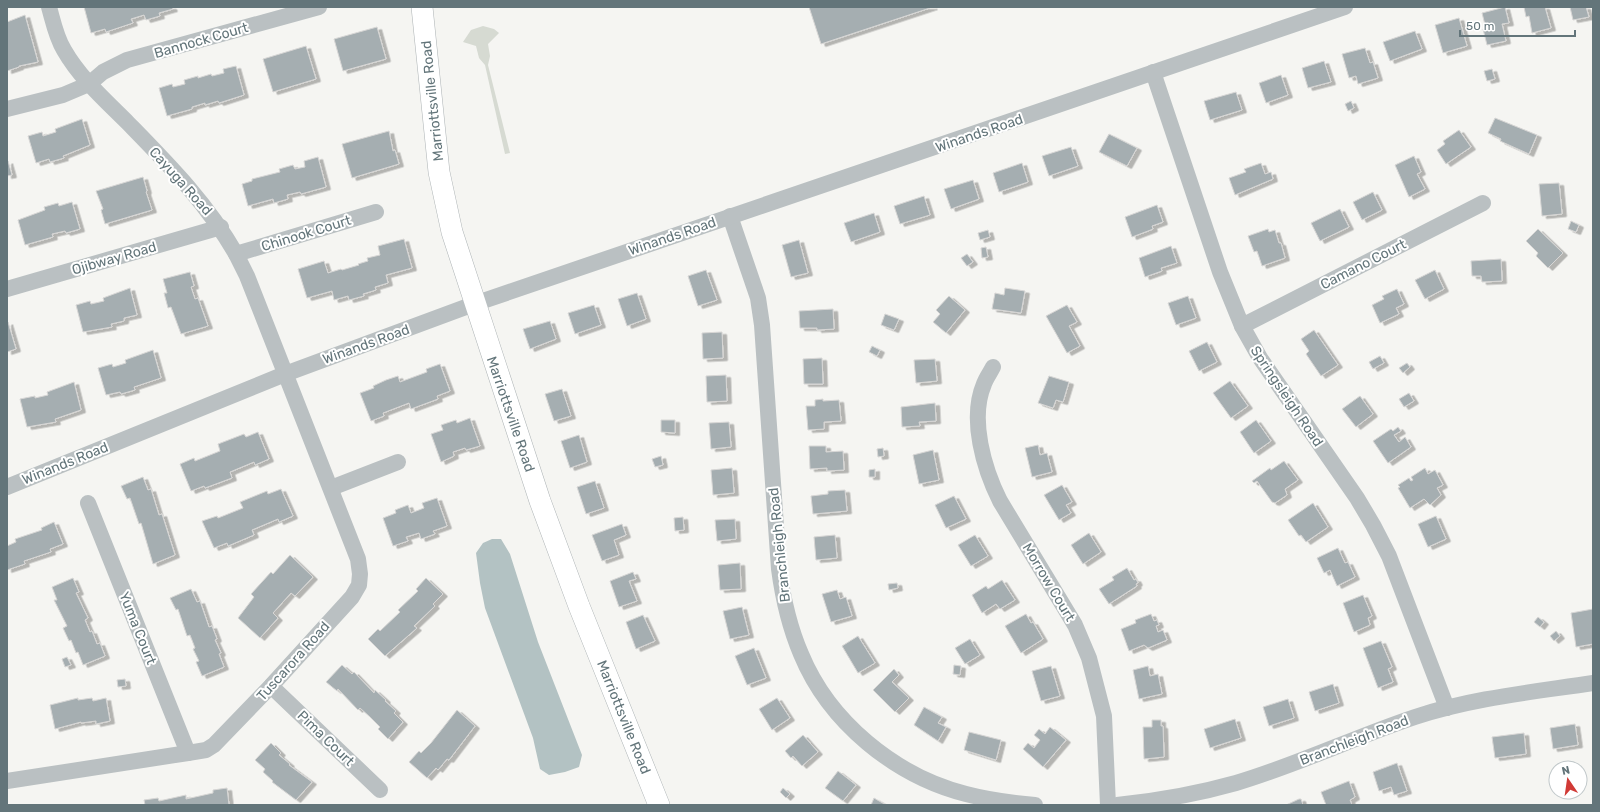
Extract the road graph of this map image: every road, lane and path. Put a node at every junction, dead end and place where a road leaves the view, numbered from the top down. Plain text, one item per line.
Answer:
1 (49, 7) edge
2 (319, 7) edge
3 (422, 7) edge
4 (1345, 7) edge
5 (1153, 72) junction
6 (89, 84) junction
7 (7, 109) edge
8 (1483, 203) dead end
9 (376, 212) dead end
10 (730, 216) junction
11 (221, 227) junction
12 (236, 254) junction
13 (7, 289) edge
14 (474, 304) junction
15 (1242, 326) junction
16 (993, 367) dead end
17 (285, 374) junction
18 (398, 462) dead end
19 (7, 487) edge
20 (330, 488) junction
21 (88, 503) dead end
22 (1593, 683) edge
23 (271, 686) junction
24 (1447, 708) junction
25 (188, 754) junction
26 (7, 781) edge
27 (380, 790) dead end
28 (654, 804) edge
29 (1035, 805) edge
30 (1108, 805) edge
31 (1117, 805) edge

1 - 6 street, Cayuga Road
2 - 6 street, Bannock Court
3 - 14 main road, Marriottsville Road
4 - 5 street, Winands Road
5 - 10 street, Winands Road
5 - 15 street, Springsleigh Road
6 - 7 street, Bannock Court
6 - 11 street, Cayuga Road
8 - 15 street, Camano Court
9 - 12 street, Chinook Court
10 - 14 street, Winands Road
10 - 29 street, Branchleigh Road
11 - 12 street, Cayuga Road
11 - 13 street, Ojibway Road
12 - 17 street, Cayuga Road
14 - 17 street, Winands Road
14 - 28 main road, Marriottsville Road
15 - 24 street, Springsleigh Road
16 - 30 street, Morrow Court
17 - 19 street, Winands Road
17 - 20 street, Tuscarora Road
18 - 20 street
20 - 23 street, Tuscarora Road
21 - 25 street, Yuma Court
22 - 24 street, Branchleigh Road
23 - 25 street, Tuscarora Road
23 - 27 street, Pima Court
24 - 31 street, Branchleigh Road
25 - 26 street, Tuscarora Road

